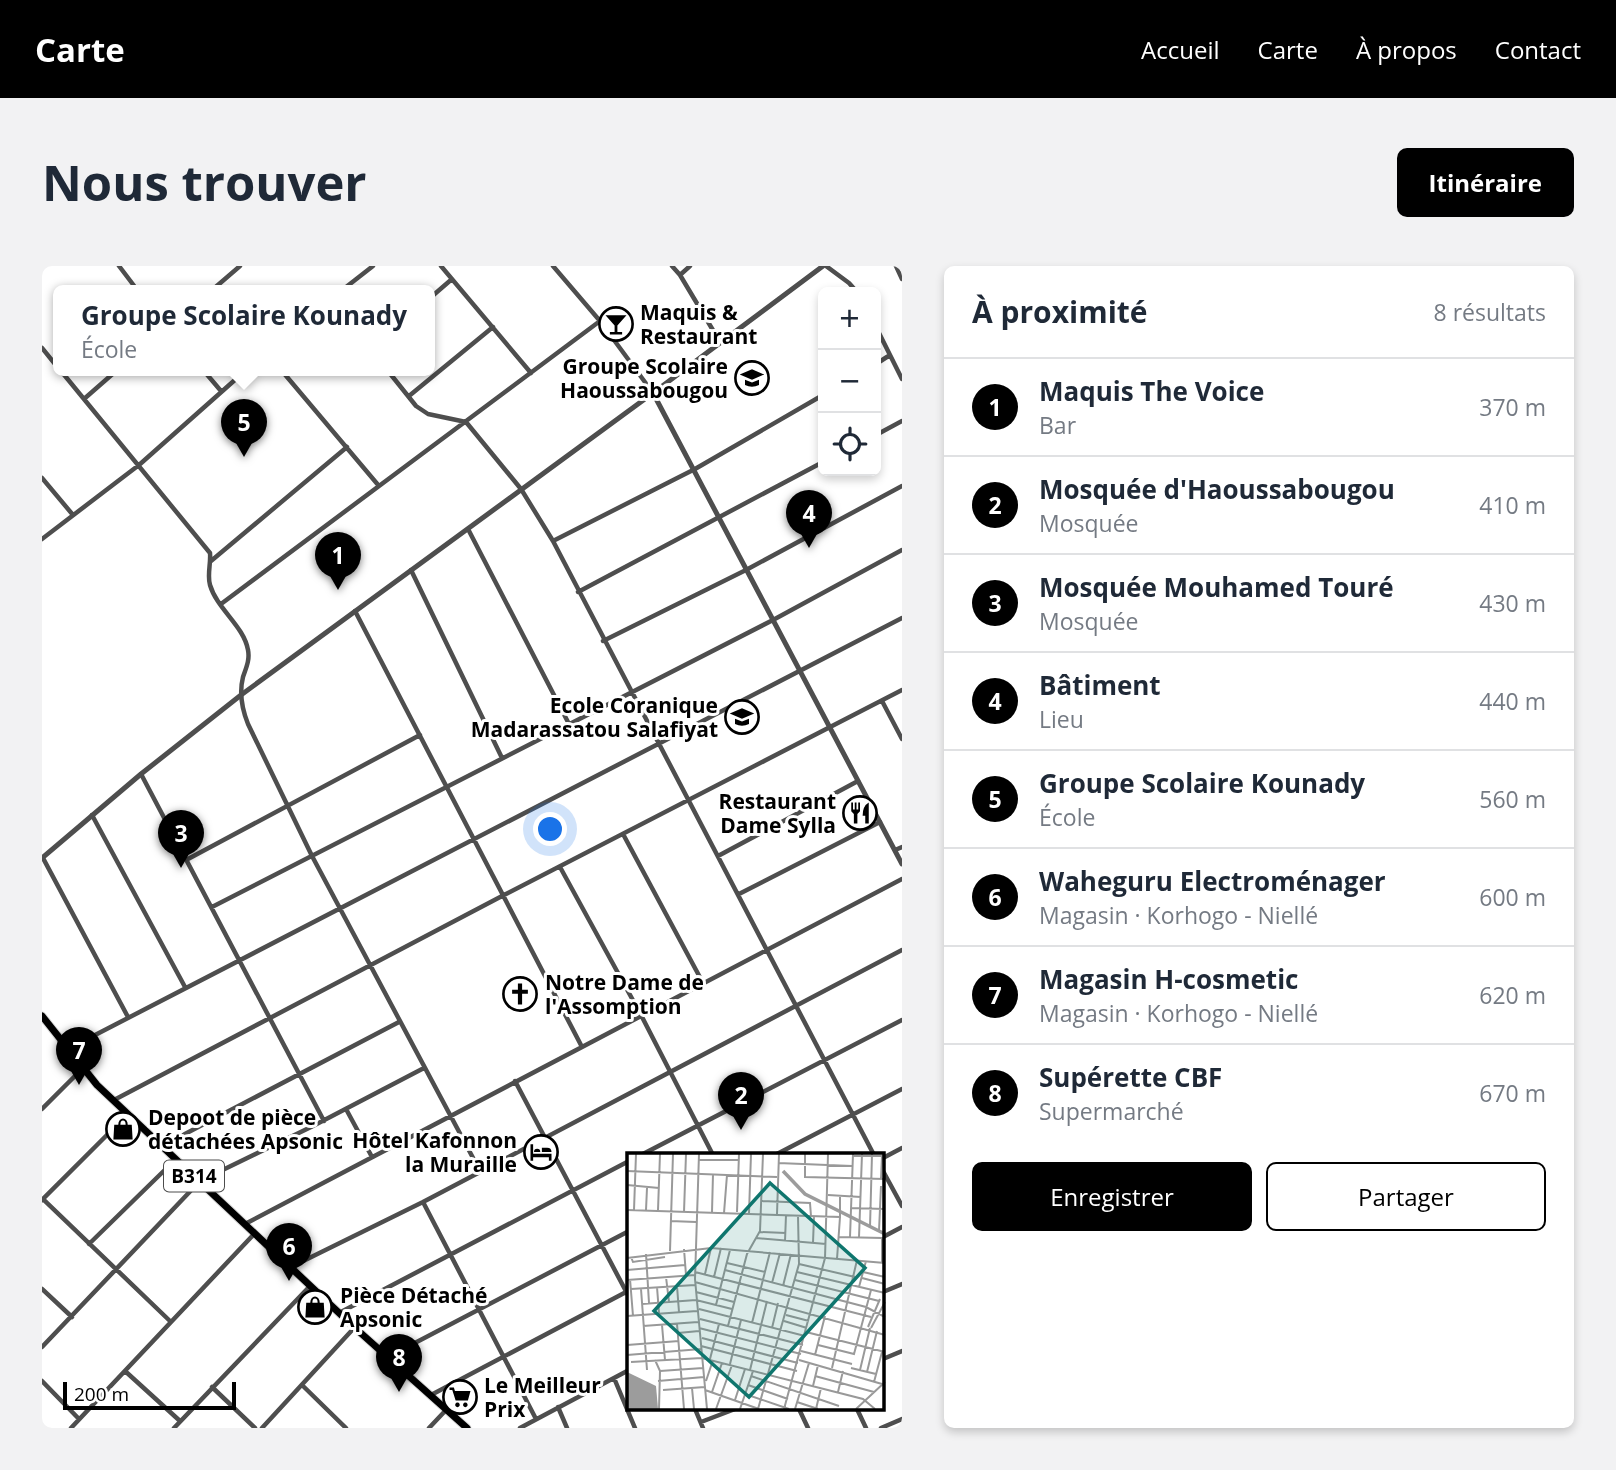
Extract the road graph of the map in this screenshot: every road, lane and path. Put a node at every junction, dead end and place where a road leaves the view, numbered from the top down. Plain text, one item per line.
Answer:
1 (119, 266) edge
2 (240, 266) edge
3 (373, 266) edge
4 (440, 266) edge
5 (553, 266) edge
6 (672, 266) edge
7 (690, 266) edge
8 (824, 266) edge
9 (896, 266) edge
10 (680, 275) junction
11 (452, 279) junction
12 (902, 279) edge
13 (133, 285) edge
14 (218, 285) edge
15 (349, 285) edge
16 (853, 287) edge
17 (435, 293) edge
18 (600, 321) junction
19 (493, 327) junction
20 (881, 337) edge
21 (720, 342) junction
22 (890, 355) junction
23 (881, 361) edge
24 (531, 373) junction
25 (435, 374) edge
26 (65, 376) edge
27 (110, 376) edge
28 (208, 376) edge
29 (239, 376) edge
30 (286, 376) edge
31 (392, 376) edge
32 (433, 376) edge
33 (902, 379) edge
34 (221, 391) junction
35 (653, 393) junction
36 (408, 396) junction
37 (83, 399) junction
38 (818, 399) edge
39 (902, 421) edge
40 (466, 422) junction
41 (881, 432) edge
42 (347, 447) junction
43 (139, 465) junction
44 (818, 465) edge
45 (695, 469) junction
46 (42, 478) edge
47 (379, 486) junction
48 (902, 486) edge
49 (521, 489) junction
50 (73, 515) junction
51 (719, 517) junction
52 (467, 528) junction
53 (42, 539) edge
54 (553, 541) junction
55 (902, 550) edge
56 (211, 561) junction
57 (411, 570) junction
58 (746, 570) junction
59 (578, 592) junction
60 (221, 604) junction
61 (355, 611) junction
62 (902, 618) edge
63 (773, 620) junction
64 (603, 641) junction
65 (802, 671) junction
66 (902, 690) edge
67 (631, 692) junction
68 (241, 695) junction
69 (882, 701) junction
70 (569, 724) junction
71 (831, 726) junction
72 (419, 735) junction
73 (902, 739) edge
74 (657, 745) junction
75 (502, 758) junction
76 (142, 774) junction
77 (858, 781) junction
78 (447, 787) junction
79 (688, 800) junction
80 (287, 807) junction
81 (92, 815) junction
82 (880, 822) junction
83 (623, 834) junction
84 (474, 839) junction
85 (902, 847) edge
86 (895, 850) junction
87 (312, 856) junction
88 (718, 856) junction
89 (42, 858) edge
90 (188, 859) junction
91 (902, 864) edge
92 (560, 867) junction
93 (902, 878) edge
94 (739, 894) junction
95 (504, 895) junction
96 (212, 907) junction
97 (340, 908) junction
98 (767, 949) junction
99 (902, 950) edge
100 (239, 960) junction
101 (370, 966) junction
102 (703, 983) junction
103 (185, 987) junction
104 (795, 1005) junction
105 (641, 1015) junction
106 (42, 1017) edge
107 (128, 1017) junction
108 (269, 1019) junction
109 (902, 1020) edge
110 (399, 1022) junction
111 (582, 1046) junction
112 (68, 1049) junction
113 (825, 1060) junction
114 (83, 1067) junction
115 (424, 1068) junction
116 (671, 1073) junction
117 (300, 1074) junction
118 (515, 1081) junction
119 (902, 1089) edge
120 (114, 1100) junction
121 (42, 1109) edge
122 (346, 1109) junction
123 (128, 1114) junction
124 (852, 1115) junction
125 (450, 1116) junction
126 (324, 1121) junction
127 (698, 1125) junction
128 (545, 1138) junction
129 (162, 1146) junction
130 (902, 1148) edge
131 (645, 1153) edge
132 (712, 1153) edge
133 (779, 1153) edge
134 (873, 1153) edge
135 (372, 1157) junction
136 (884, 1157) edge
137 (176, 1159) junction
138 (627, 1162) edge
139 (480, 1171) junction
140 (884, 1173) edge
141 (200, 1181) junction
142 (573, 1191) junction
143 (42, 1199) edge
144 (422, 1202) junction
145 (902, 1206) edge
146 (245, 1224) junction
147 (902, 1227) edge
148 (627, 1232) edge
149 (255, 1233) junction
150 (884, 1236) edge
151 (89, 1244) junction
152 (601, 1245) junction
153 (451, 1254) junction
154 (290, 1267) junction
155 (117, 1270) junction
156 (902, 1284) edge
157 (310, 1286) junction
158 (42, 1289) edge
159 (627, 1291) edge
160 (884, 1292) edge
161 (627, 1294) edge
162 (480, 1309) junction
163 (339, 1313) junction
164 (72, 1317) junction
165 (171, 1322) junction
166 (354, 1327) junction
167 (42, 1347) edge
168 (902, 1351) edge
169 (505, 1356) junction
170 (388, 1357) junction
171 (884, 1359) edge
172 (125, 1371) junction
173 (627, 1371) edge
174 (614, 1378) junction
175 (42, 1381) edge
176 (302, 1385) junction
177 (212, 1387) junction
178 (431, 1395) junction
179 (558, 1407) junction
180 (447, 1409) junction
181 (627, 1409) edge
182 (627, 1410) edge
183 (695, 1410) edge
184 (732, 1410) edge
185 (799, 1410) edge
186 (858, 1410) edge
187 (79, 1419) junction
188 (536, 1419) junction
189 (902, 1419) edge
190 (180, 1421) junction
191 (701, 1422) junction
192 (71, 1428) edge
193 (174, 1428) edge
194 (255, 1428) edge
195 (262, 1428) edge
196 (346, 1428) edge
197 (429, 1428) edge
198 (467, 1428) edge
199 (520, 1428) edge
200 (567, 1428) edge
201 (635, 1428) edge
202 (703, 1428) edge
203 (807, 1428) edge
204 (866, 1428) edge
205 (881, 1428) edge

1 - 13 street
2 - 14 street
3 - 15 street
4 - 11 street
5 - 18 street
6 - 10 street
7 - 10 street
8 - 16 street
8 - 21 street
9 - 12 street
10 - 21 street
11 - 17 street
11 - 19 street
18 - 24 street
18 - 35 street
19 - 24 street
19 - 25 street
20 - 22 street
21 - 35 street
22 - 23 street
22 - 33 street
24 - 40 street
26 - 37 street
27 - 37 street
28 - 34 street
29 - 34 street
30 - 42 street
31 - 36 street
32 - 36 street
34 - 43 street
35 - 45 street
35 - 49 street
36 - 40 street
37 - 43 street
38 - 45 street
39 - 41 street
40 - 47 street
40 - 49 street
42 - 47 street
42 - 56 street
43 - 50 street
43 - 56 street
44 - 51 street
45 - 51 street
45 - 54 street
46 - 50 street
47 - 60 street
48 - 58 street
49 - 52 street
49 - 54 street
50 - 53 street
51 - 58 street
51 - 59 street
52 - 57 street
52 - 70 street
54 - 59 street
55 - 63 street
56 - 60 street
57 - 61 street
57 - 75 street
58 - 63 street
58 - 64 street
59 - 64 street
60 - 68 street
61 - 68 street
61 - 72 street
62 - 65 street
63 - 65 street
63 - 67 street
64 - 67 street
65 - 71 street
65 - 74 street
66 - 69 street
67 - 70 street
67 - 74 street
68 - 76 street
68 - 80 street
69 - 71 street
69 - 73 street
70 - 75 street
71 - 77 street
71 - 79 street
72 - 78 street
72 - 80 street
74 - 79 street
74 - 84 street
75 - 78 street
76 - 81 street
76 - 90 street
77 - 82 street
77 - 88 street
78 - 84 street
78 - 87 street
79 - 83 street
79 - 88 street
80 - 87 street
80 - 90 street
81 - 89 street
81 - 103 street
82 - 86 street
82 - 94 street
83 - 92 street
83 - 102 street
84 - 95 street
84 - 97 street
85 - 86 street
86 - 91 street
87 - 96 street
87 - 97 street
88 - 94 street
89 - 107 street
90 - 96 street
92 - 95 street
92 - 105 street
93 - 98 street
94 - 98 street
95 - 101 street
95 - 111 street
96 - 100 street
97 - 100 street
97 - 101 street
98 - 102 street
98 - 104 street
99 - 104 street
100 - 103 street
100 - 108 street
101 - 108 street
101 - 110 street
102 - 105 street
103 - 107 street
104 - 113 street
104 - 116 street
105 - 111 street
105 - 116 street
106 - 112 main road, B314
107 - 112 street
108 - 117 street
108 - 120 street
109 - 113 street
110 - 115 street
110 - 117 street
111 - 118 street
112 - 114 main road, B314
113 - 124 street
113 - 127 street
114 - 120 main road, B314
114 - 121 street
115 - 122 street
115 - 125 street
116 - 127 street
116 - 128 street
117 - 126 street
117 - 129 street
118 - 125 street
118 - 128 street
119 - 124 street
120 - 123 main road, B314
122 - 126 street
122 - 135 street
123 - 129 main road, B314
123 - 143 street
124 - 133 street
124 - 134 street
125 - 135 street
125 - 139 street
126 - 141 street
127 - 131 street
127 - 132 street
128 - 139 street
128 - 142 street
129 - 137 main road, B314
130 - 136 street
135 - 146 street
137 - 141 main road, B314
137 - 151 street
138 - 142 street
139 - 144 street
140 - 145 street
141 - 146 main road, B314
141 - 155 street
142 - 152 street
142 - 153 street
143 - 151 street
144 - 153 street
144 - 154 street
146 - 149 main road, B314
147 - 150 street
148 - 152 street
149 - 154 main road, B314
149 - 165 street
151 - 155 street
152 - 159 street
152 - 162 street
153 - 162 street
153 - 163 street
154 - 157 main road, B314
155 - 164 street
155 - 165 street
156 - 160 street
157 - 163 main road, B314
157 - 177 street
158 - 164 street
161 - 169 street
162 - 169 street
162 - 170 street
163 - 166 main road, B314
164 - 167 street
165 - 172 street
166 - 170 main road, B314
166 - 176 street
168 - 171 street
169 - 178 street
169 - 188 street
170 - 178 main road, B314
172 - 187 street
172 - 190 street
173 - 174 street
174 - 179 street
174 - 181 street
175 - 187 street
176 - 195 street
176 - 196 street
177 - 190 street
177 - 194 street
178 - 180 main road, B314
179 - 188 street
179 - 200 street
180 - 197 street
180 - 198 main road, B314
182 - 201 street
183 - 191 street
184 - 191 street
185 - 203 street
186 - 204 street
187 - 192 street
188 - 199 street
189 - 205 street
190 - 193 street
191 - 202 street

